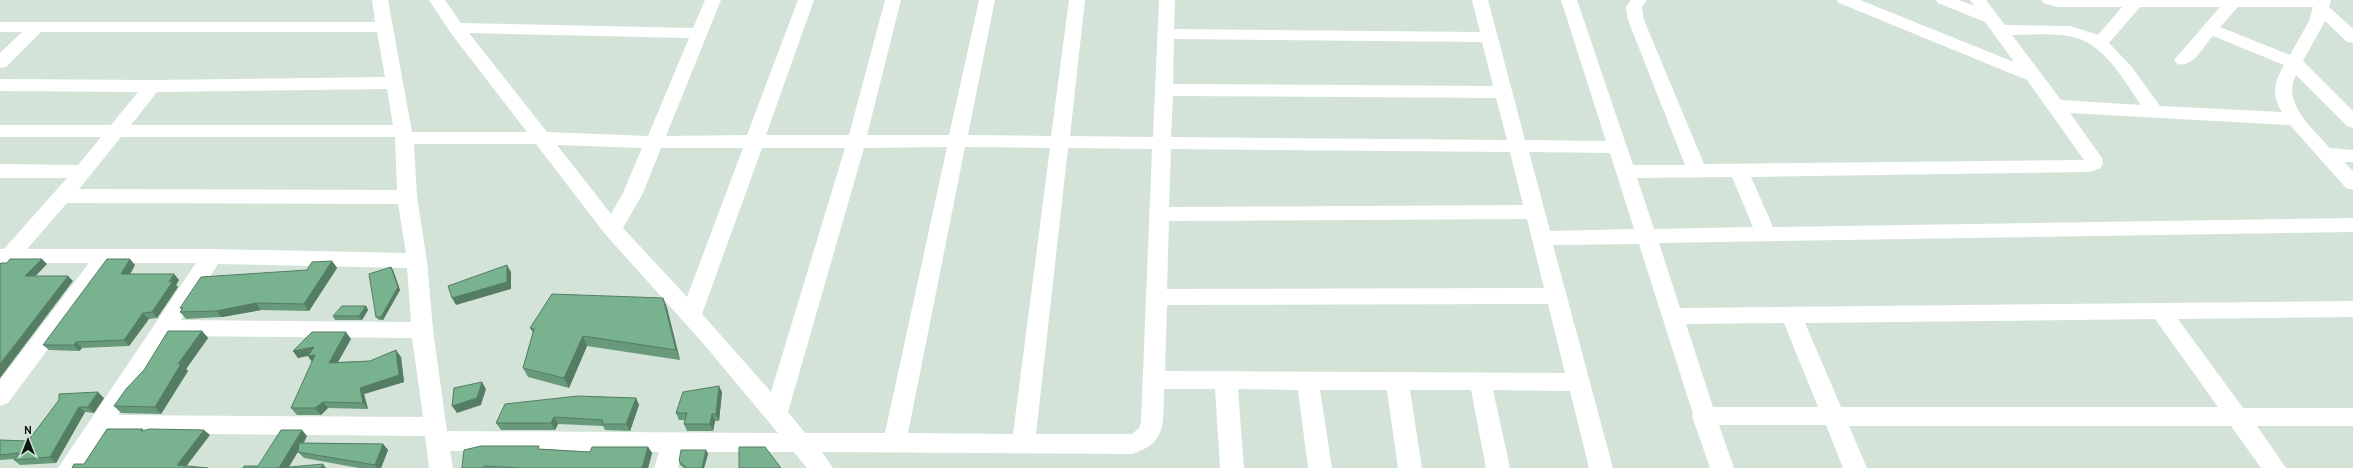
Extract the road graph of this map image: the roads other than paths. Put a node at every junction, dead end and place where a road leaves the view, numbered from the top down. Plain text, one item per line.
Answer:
1 (380, 0) edge
2 (437, 0) edge
3 (713, 0) edge
4 (806, 0) edge
5 (893, 0) edge
6 (987, 0) edge
7 (1077, 0) edge
8 (1167, 0) edge
9 (1480, 0) edge
10 (1569, 0) edge
11 (1639, 0) edge
12 (1845, 0) edge
13 (1944, 0) edge
14 (1978, 0) edge
15 (2049, 0) edge
16 (2105, 1) edge
17 (2166, 1) edge
18 (2252, 1) edge
19 (2135, 2) junction
20 (2233, 2) junction
21 (2323, 3) edge
22 (1995, 24) junction
23 (0, 27) edge
24 (384, 27) junction
25 (36, 28) junction
26 (456, 28) junction
27 (2209, 29) junction
28 (698, 33) junction
29 (1167, 34) junction
30 (2352, 36) edge
31 (1490, 37) junction
32 (2100, 43) junction
33 (2183, 60) dead end
34 (0, 63) edge
35 (2295, 63) junction
36 (2034, 76) junction
37 (393, 83) junction
38 (0, 85) edge
39 (152, 86) junction
40 (1165, 90) junction
41 (1504, 92) junction
42 (2055, 106) junction
43 (2155, 112) junction
44 (2294, 119) junction
45 (2353, 122) edge
46 (0, 132) edge
47 (114, 133) junction
48 (403, 135) junction
49 (541, 138) junction
50 (958, 141) junction
51 (654, 142) junction
52 (856, 142) junction
53 (754, 143) junction
54 (1061, 143) junction
55 (1163, 144) junction
56 (1517, 147) junction
57 (1617, 147) junction
58 (2327, 154) junction
59 (2353, 156) edge
60 (1739, 170) junction
61 (1697, 171) junction
62 (0, 172) edge
63 (83, 172) junction
64 (1625, 172) junction
65 (2353, 183) edge
66 (63, 196) junction
67 (407, 197) junction
68 (1534, 212) junction
69 (1160, 214) junction
70 (2353, 225) edge
71 (612, 229) junction
72 (1766, 234) junction
73 (1647, 236) junction
74 (1541, 238) junction
75 (106, 256) junction
76 (212, 256) junction
77 (3, 260) edge
78 (417, 260) junction
79 (1556, 296) junction
80 (1156, 297) junction
81 (2353, 309) edge
82 (2161, 311) junction
83 (1792, 314) junction
84 (691, 316) junction
85 (1673, 316) junction
86 (163, 328) junction
87 (422, 330) junction
88 (1153, 380) junction
89 (1226, 380) junction
90 (1308, 381) junction
91 (1397, 381) junction
92 (1480, 382) junction
93 (1579, 382) junction
94 (0, 397) edge
95 (776, 413) junction
96 (1704, 416) junction
97 (1833, 416) junction
98 (2236, 417) junction
99 (2353, 417) edge
100 (99, 424) junction
101 (436, 434) junction
102 (802, 443) junction
103 (894, 443) junction
104 (673, 444) junction
105 (1023, 444) junction
106 (70, 468) edge
107 (441, 468) edge
108 (666, 468) edge
109 (821, 468) edge
110 (1232, 468) edge
111 (1320, 468) edge
112 (1410, 468) edge
113 (1498, 468) edge
114 (1601, 468) edge
115 (1722, 468) edge
116 (1855, 468) edge
117 (2274, 468) edge

1 - 24 street
2 - 26 street
3 - 28 street
4 - 53 street
5 - 52 street
6 - 50 street
7 - 54 street
8 - 29 street
9 - 31 street
10 - 57 street
11 - 61 street
12 - 36 street
13 - 22 street
14 - 22 street
15 - 16 street
16 - 19 street
17 - 19 street
17 - 20 street
18 - 20 street
18 - 21 street
19 - 32 street
20 - 27 street
21 - 30 street
21 - 35 street
22 - 32 street
22 - 36 street
23 - 25 street
24 - 25 street
24 - 37 street
25 - 34 street
26 - 28 street
26 - 49 street
27 - 33 street
27 - 35 street
28 - 51 street
29 - 31 street
29 - 40 street
31 - 41 street
32 - 43 street
35 - 44 street
35 - 45 street
36 - 42 street
37 - 39 street
37 - 48 street
38 - 39 street
39 - 47 street
40 - 41 street
40 - 55 street
41 - 56 street
42 - 43 street
42 - 60 street
43 - 44 street
44 - 58 street
46 - 47 street
47 - 48 street
47 - 63 street
48 - 49 street
48 - 67 street
49 - 51 street
49 - 71 street
50 - 52 street
50 - 54 street
50 - 103 street
51 - 53 street
51 - 71 street
52 - 53 street
52 - 95 street
53 - 84 street
54 - 55 street
54 - 105 street
55 - 56 street
55 - 69 street
56 - 57 street
56 - 68 street
57 - 64 street
58 - 59 street
58 - 65 street
60 - 61 street
60 - 72 street
61 - 64 street
62 - 63 street
63 - 66 street
64 - 73 street
66 - 67 street
66 - 77 street
67 - 78 street
68 - 69 street
68 - 74 street
69 - 80 street
70 - 72 street
71 - 84 street
72 - 73 street
73 - 74 street
73 - 85 street
74 - 79 street
75 - 76 street
75 - 77 street
75 - 94 street
76 - 78 street
76 - 86 street
78 - 87 street
79 - 80 street
79 - 93 street
80 - 88 street
81 - 82 street
82 - 83 street
82 - 98 street
83 - 85 street
83 - 97 street
84 - 95 street
85 - 96 street
86 - 87 street
86 - 100 street
87 - 101 street
88 - 89 street
88 - 105 street
89 - 90 street
89 - 110 street
90 - 91 street
90 - 111 street
91 - 92 street
91 - 112 street
92 - 93 street
92 - 113 street
93 - 114 street
95 - 102 street
96 - 97 street
96 - 115 street
97 - 98 street
97 - 116 street
98 - 99 street
98 - 117 street
100 - 101 street
100 - 106 street
101 - 104 street
101 - 107 street
102 - 103 street
102 - 104 street
102 - 109 street
103 - 105 street
104 - 108 street

